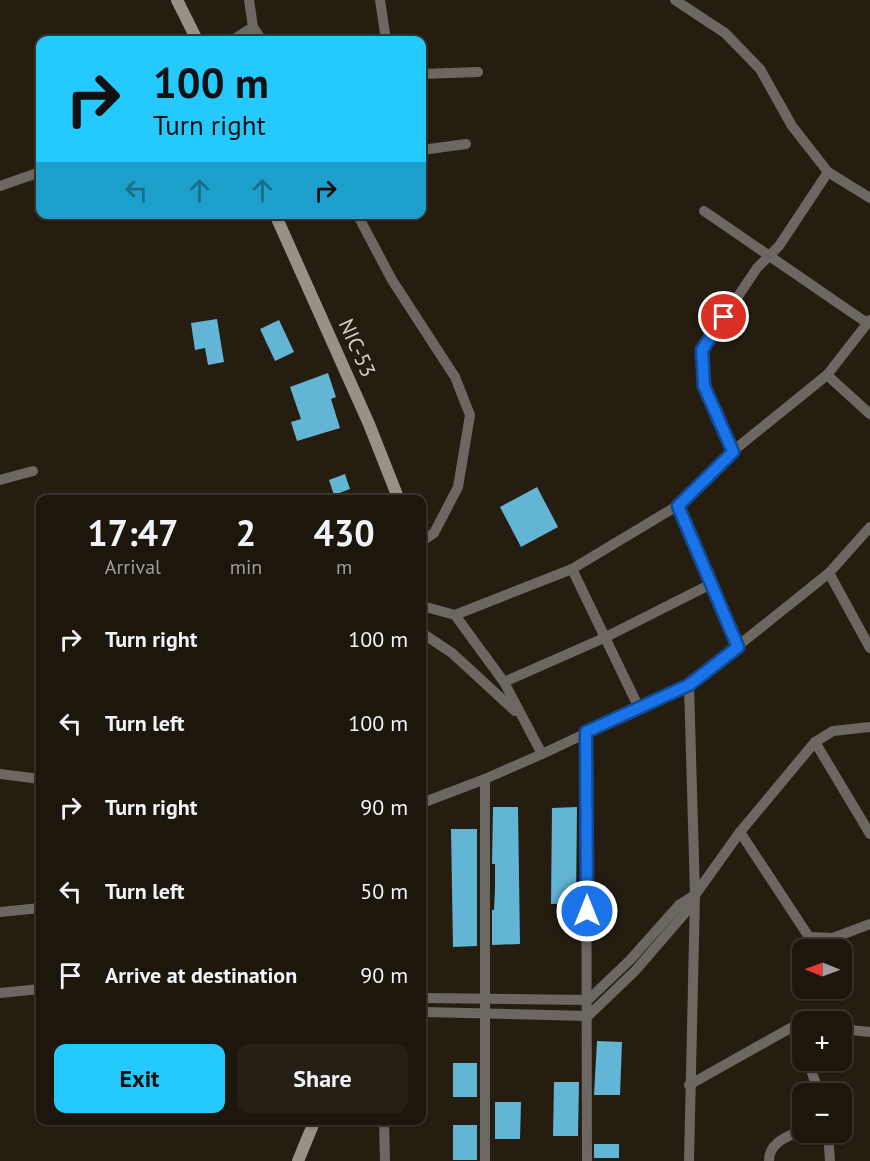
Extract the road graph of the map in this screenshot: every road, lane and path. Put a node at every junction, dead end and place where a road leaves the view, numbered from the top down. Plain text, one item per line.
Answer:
1 (177, 0) edge
2 (249, 0) edge
3 (380, 0) edge
4 (675, 0) edge
5 (253, 27) junction
6 (195, 36) edge
7 (239, 36) edge
8 (259, 36) edge
9 (385, 36) edge
10 (478, 72) dead end
11 (426, 74) edge
12 (466, 144) dead end
13 (426, 149) edge
14 (828, 172) junction
15 (36, 173) edge
16 (0, 186) edge
17 (870, 198) edge
18 (704, 211) dead end
19 (277, 219) edge
20 (360, 219) edge
21 (770, 255) junction
22 (869, 321) edge
23 (827, 375) junction
24 (870, 414) edge
25 (733, 452) junction
26 (33, 471) dead end
27 (0, 480) edge
28 (397, 495) edge
29 (678, 506) junction
30 (870, 527) edge
31 (426, 538) edge
32 (572, 570) junction
33 (829, 573) junction
34 (711, 584) junction
35 (426, 607) edge
36 (455, 615) junction
37 (426, 636) edge
38 (604, 638) junction
39 (738, 647) junction
40 (870, 648) edge
41 (504, 682) junction
42 (689, 685) junction
43 (639, 708) junction
44 (523, 718) junction
45 (870, 727) edge
46 (586, 732) junction
47 (815, 742) junction
48 (542, 754) junction
49 (0, 774) edge
50 (36, 778) edge
51 (485, 779) junction
52 (426, 801) edge
53 (740, 832) junction
54 (870, 834) edge
55 (694, 895) junction
56 (36, 908) edge
57 (0, 912) edge
58 (870, 924) edge
59 (630, 960) junction
60 (635, 971) junction
61 (36, 989) edge
62 (0, 993) edge
63 (426, 998) edge
64 (486, 998) junction
65 (588, 1000) junction
66 (426, 1012) edge
67 (487, 1013) junction
68 (588, 1016) junction
69 (792, 1029) edge
70 (852, 1030) edge
71 (870, 1032) edge
72 (689, 1085) junction
73 (313, 1125) edge
74 (384, 1125) edge
75 (792, 1135) edge
76 (829, 1143) edge
77 (298, 1161) edge
78 (385, 1161) edge
79 (485, 1161) edge
80 (587, 1161) edge
81 (689, 1161) edge
82 (769, 1161) edge
83 (830, 1161) edge

1 - 6 main road
2 - 5 street
3 - 9 street
4 - 14 street
5 - 7 street
5 - 8 street
10 - 11 street
12 - 13 street
14 - 17 street
14 - 21 street
15 - 16 street
18 - 21 street
19 - 28 main road, NIC-53 / NIC-53
20 - 31 street
21 - 22 street
21 - 25 street
22 - 23 street
23 - 24 street
23 - 25 street
25 - 29 street
26 - 27 street
29 - 32 street
29 - 34 street
30 - 33 street
32 - 36 street
32 - 38 street
33 - 39 street
33 - 40 street
34 - 38 street
34 - 39 street
35 - 36 street
36 - 41 street
37 - 44 street
38 - 41 street
38 - 43 street
39 - 42 street
41 - 44 street
42 - 43 street
42 - 55 street
43 - 46 street
44 - 48 street
45 - 47 street
46 - 48 street
46 - 65 street
47 - 53 street
47 - 54 street
48 - 51 street
49 - 50 street
51 - 52 street
51 - 64 street
53 - 55 street
53 - 58 street
55 - 59 street
55 - 60 street
55 - 72 street
56 - 57 street
59 - 60 street
59 - 65 street
60 - 68 street
61 - 62 street
63 - 64 street
64 - 65 street
64 - 67 street
65 - 68 street
66 - 67 street
67 - 68 street
67 - 79 street
68 - 80 street
69 - 72 street
70 - 71 street
72 - 81 street
73 - 77 main road
74 - 78 street
75 - 82 street
76 - 83 street

